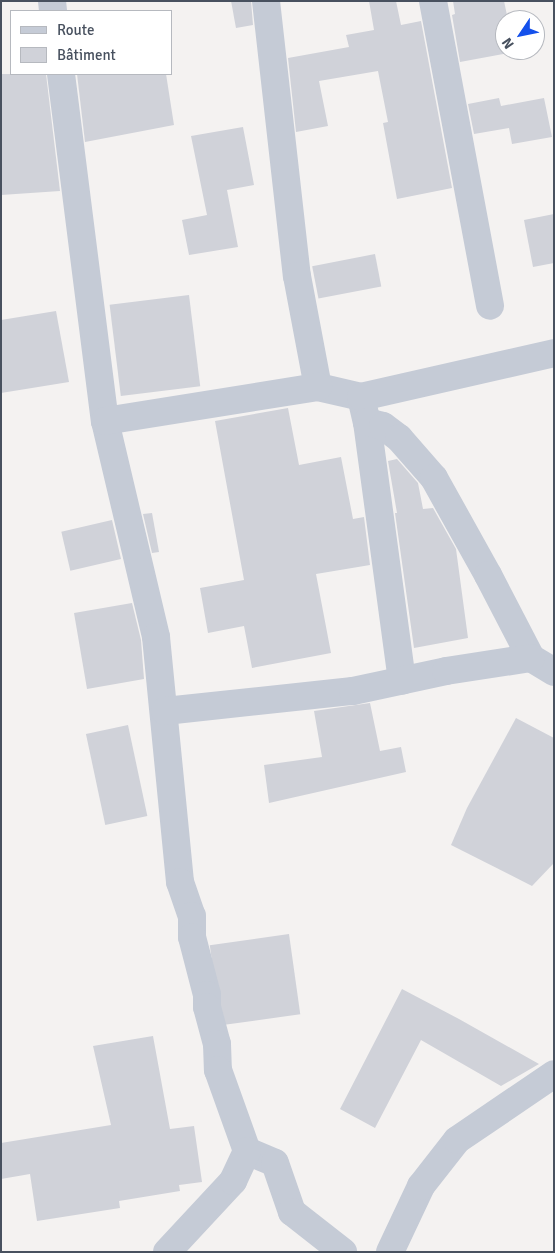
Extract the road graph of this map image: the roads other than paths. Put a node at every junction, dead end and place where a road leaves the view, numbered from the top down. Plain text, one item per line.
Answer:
1 (266, 1) edge
2 (433, 1) edge
3 (61, 75) edge
4 (490, 306) dead end
5 (554, 353) edge
6 (318, 387) junction
7 (364, 409) junction
8 (105, 421) junction
9 (531, 658) junction
10 (554, 672) edge
11 (402, 680) junction
12 (165, 711) junction
13 (554, 1074) edge
14 (247, 1152) junction
15 (167, 1252) edge
16 (343, 1252) edge
17 (390, 1252) edge

1 - 6 street
2 - 4 street
3 - 8 street
5 - 7 street
6 - 7 street
6 - 8 street
7 - 9 street
7 - 11 street
8 - 12 street
9 - 10 street
9 - 11 street
11 - 12 street
12 - 14 street
13 - 17 street
14 - 15 street
14 - 16 street

